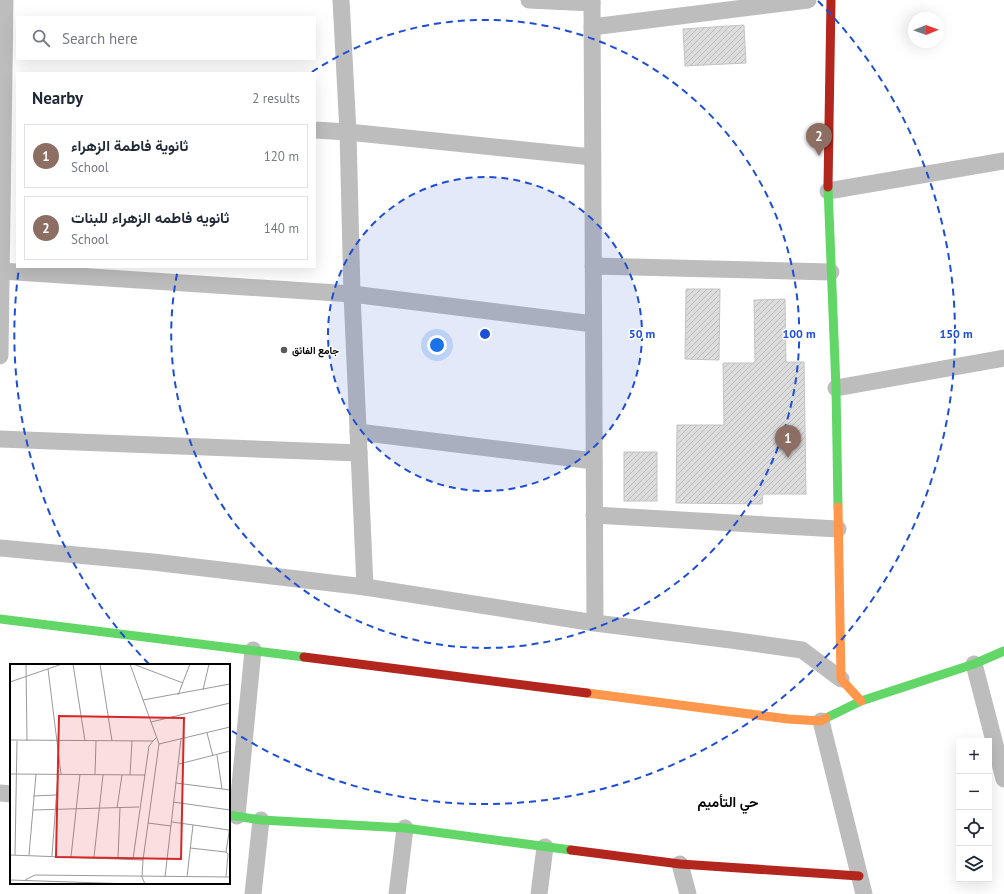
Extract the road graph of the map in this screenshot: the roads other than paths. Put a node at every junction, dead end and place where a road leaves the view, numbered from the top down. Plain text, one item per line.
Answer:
1 (5, 0) edge
2 (341, 0) edge
3 (529, 0) edge
4 (808, 0) edge
5 (831, 0) edge
6 (592, 2) edge
7 (592, 27) junction
8 (10, 110) edge
9 (316, 130) edge
10 (348, 132) junction
11 (592, 157) junction
12 (1004, 161) edge
13 (828, 191) junction
14 (593, 266) junction
15 (1, 271) junction
16 (831, 272) junction
17 (352, 294) junction
18 (593, 324) junction
19 (0, 356) edge
20 (1004, 358) edge
21 (836, 388) junction
22 (358, 432) junction
23 (0, 440) edge
24 (359, 453) junction
25 (594, 461) junction
26 (594, 515) junction
27 (838, 528) junction
28 (0, 548) edge
29 (365, 587) junction
30 (0, 619) edge
31 (595, 623) junction
32 (253, 650) junction
33 (1004, 651) edge
34 (974, 664) junction
35 (841, 679) junction
36 (861, 701) junction
37 (821, 721) junction
38 (1004, 779) edge
39 (0, 793) edge
40 (10, 794) edge
41 (233, 816) edge
42 (261, 820) junction
43 (405, 828) junction
44 (545, 847) junction
45 (680, 864) junction
46 (859, 876) junction
47 (253, 894) edge
48 (397, 894) edge
49 (539, 894) edge
50 (688, 894) edge
51 (864, 894) edge

1 - 8 street
2 - 10 street
3 - 6 street
4 - 7 street
5 - 13 street
6 - 7 street
7 - 11 street
8 - 15 street
9 - 10 street
10 - 11 street
10 - 17 street
11 - 14 street
12 - 13 street
13 - 16 street
14 - 16 street
14 - 18 street
15 - 17 street
15 - 19 street
16 - 21 street
17 - 18 street
17 - 22 street
18 - 25 street
20 - 21 street
21 - 27 street
22 - 24 street
22 - 25 street
23 - 24 street
24 - 29 street
25 - 26 street
26 - 27 street
26 - 31 street
27 - 35 street
28 - 29 street
29 - 31 street
30 - 32 street
31 - 35 street
32 - 37 street
32 - 41 street
33 - 34 street
34 - 36 street
34 - 38 street
35 - 36 street
36 - 37 street
37 - 46 street
39 - 40 street
41 - 42 street
42 - 43 street
42 - 47 street
43 - 44 street
43 - 48 street
44 - 45 street
44 - 49 street
45 - 46 street
45 - 50 street
46 - 51 street

